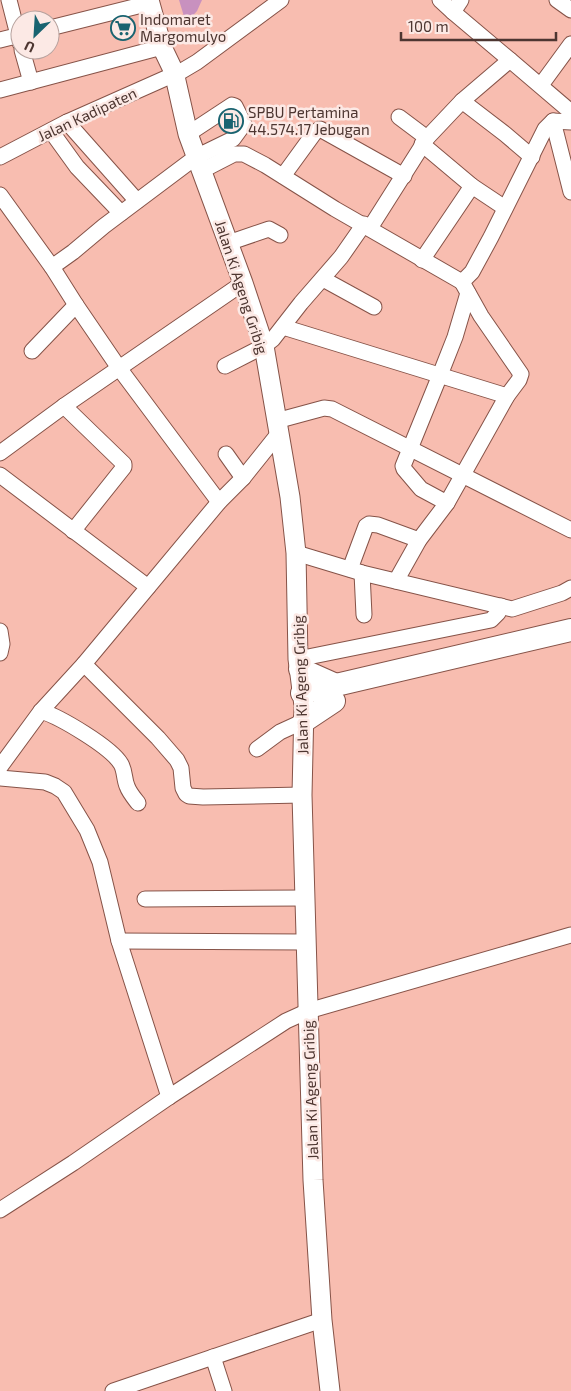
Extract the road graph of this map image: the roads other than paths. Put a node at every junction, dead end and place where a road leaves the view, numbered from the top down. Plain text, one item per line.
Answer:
1 (281, 0) edge
2 (440, 0) edge
3 (557, 0) edge
4 (149, 2) edge
5 (457, 6) edge
6 (571, 10) edge
7 (60, 25) edge
8 (571, 44) edge
9 (162, 47) junction
10 (25, 60) edge
11 (510, 60) junction
12 (177, 73) junction
13 (31, 82) junction
14 (541, 85) junction
15 (0, 90) edge
16 (462, 102) junction
17 (571, 112) edge
18 (399, 117) dead end
19 (553, 121) junction
20 (67, 122) junction
21 (571, 122) edge
22 (51, 131) junction
23 (188, 134) junction
24 (425, 141) junction
25 (0, 156) edge
26 (532, 157) junction
27 (199, 164) junction
28 (283, 176) junction
29 (404, 176) junction
30 (472, 186) junction
31 (571, 192) edge
32 (0, 195) edge
33 (137, 201) junction
34 (505, 208) junction
35 (122, 213) junction
36 (367, 226) junction
37 (280, 235) dead end
38 (228, 243) junction
39 (422, 260) junction
40 (52, 267) junction
41 (323, 279) junction
42 (243, 283) junction
43 (465, 287) junction
44 (76, 305) junction
45 (374, 307) dead end
46 (283, 327) junction
47 (264, 346) junction
48 (32, 351) dead end
49 (224, 366) dead end
50 (119, 368) junction
51 (440, 375) junction
52 (507, 396) junction
53 (64, 406) junction
54 (278, 427) junction
55 (410, 448) junction
56 (0, 453) edge
57 (226, 454) dead end
58 (0, 475) edge
59 (462, 475) junction
60 (243, 478) junction
61 (219, 502) junction
62 (447, 503) junction
63 (571, 530) edge
64 (73, 531) junction
65 (419, 540) junction
66 (296, 553) junction
67 (356, 571) junction
68 (396, 581) junction
69 (148, 587) junction
70 (571, 588) edge
71 (501, 606) junction
72 (364, 615) dead end
73 (571, 630) edge
74 (0, 631) edge
75 (571, 646) edge
76 (0, 653) edge
77 (84, 664) junction
78 (299, 664) junction
79 (335, 693) junction
80 (304, 707) junction
81 (41, 711) junction
82 (257, 748) dead end
83 (0, 767) edge
84 (0, 778) edge
85 (302, 795) junction
86 (138, 803) dead end
87 (305, 898) junction
88 (145, 899) dead end
89 (571, 935) edge
90 (119, 941) junction
91 (307, 942) junction
92 (308, 1011) junction
93 (169, 1097) junction
94 (0, 1210) edge
95 (322, 1320) junction
96 (213, 1357) junction
97 (113, 1391) edge
98 (224, 1391) edge
99 (330, 1391) edge

1 - 12 street, Jalan Kadipaten
2 - 5 street
3 - 6 street
4 - 7 street
4 - 9 main road, Jalan Ki Ageng Gribig
5 - 11 street
8 - 14 street
9 - 12 main road, Jalan Ki Ageng Gribig
9 - 13 street
10 - 13 street
11 - 14 street
11 - 16 street
12 - 20 street, Jalan Kadipaten
12 - 23 main road, Jalan Ki Ageng Gribig
13 - 15 street
14 - 17 street
16 - 24 street
16 - 26 street
18 - 24 street
19 - 21 street
19 - 26 street
19 - 31 street
20 - 22 street, Jalan Kadipaten
20 - 33 street
22 - 25 street, Jalan Kadipaten
22 - 35 street
23 - 27 main road, Jalan Ki Ageng Gribig
23 - 27 street
24 - 29 street
24 - 30 street
26 - 34 street
27 - 28 street
27 - 33 street
27 - 38 main road, Jalan Ki Ageng Gribig
28 - 29 street
28 - 36 street
29 - 36 street
30 - 34 street
30 - 39 street
32 - 40 street
33 - 35 street
34 - 43 street
35 - 40 street
36 - 39 street
36 - 41 street
37 - 38 street
38 - 42 main road, Jalan Ki Ageng Gribig
39 - 43 street
40 - 44 street
41 - 45 street
41 - 46 street
42 - 47 main road, Jalan Ki Ageng Gribig
42 - 50 street
43 - 51 street
43 - 52 street
44 - 48 street
44 - 50 street
46 - 47 street
46 - 51 street
47 - 49 street
47 - 54 main road, Jalan Ki Ageng Gribig
50 - 53 street
50 - 61 street
51 - 52 street
51 - 55 street
52 - 59 street
53 - 56 street
53 - 64 street
54 - 55 street
54 - 60 street
54 - 66 main road, Jalan Ki Ageng Gribig
55 - 59 street
55 - 62 street
57 - 60 street
58 - 64 street
59 - 62 street
59 - 63 street
60 - 61 street
61 - 69 street
62 - 65 street
64 - 69 street
65 - 67 street
65 - 68 street
66 - 67 street
66 - 78 main road, Jalan Ki Ageng Gribig
67 - 68 street
67 - 72 street
68 - 71 street
69 - 77 street
70 - 71 street
71 - 78 street
73 - 79 highway
74 - 76 street
75 - 79 highway
77 - 81 street
77 - 85 street
78 - 79 highway
78 - 80 main road, Jalan Ki Ageng Gribig
79 - 80 highway
80 - 82 street
80 - 85 main road, Jalan Ki Ageng Gribig
81 - 83 street
81 - 86 street
84 - 90 street
85 - 87 main road, Jalan Ki Ageng Gribig
87 - 88 street
87 - 91 main road, Jalan Ki Ageng Gribig
89 - 92 street
90 - 91 street
90 - 93 street
91 - 92 main road, Jalan Ki Ageng Gribig
92 - 93 street
92 - 95 main road, Jalan Ki Ageng Gribig
93 - 94 street
95 - 96 street
95 - 99 main road, Jalan Ki Ageng Gribig
96 - 97 street
96 - 98 street

